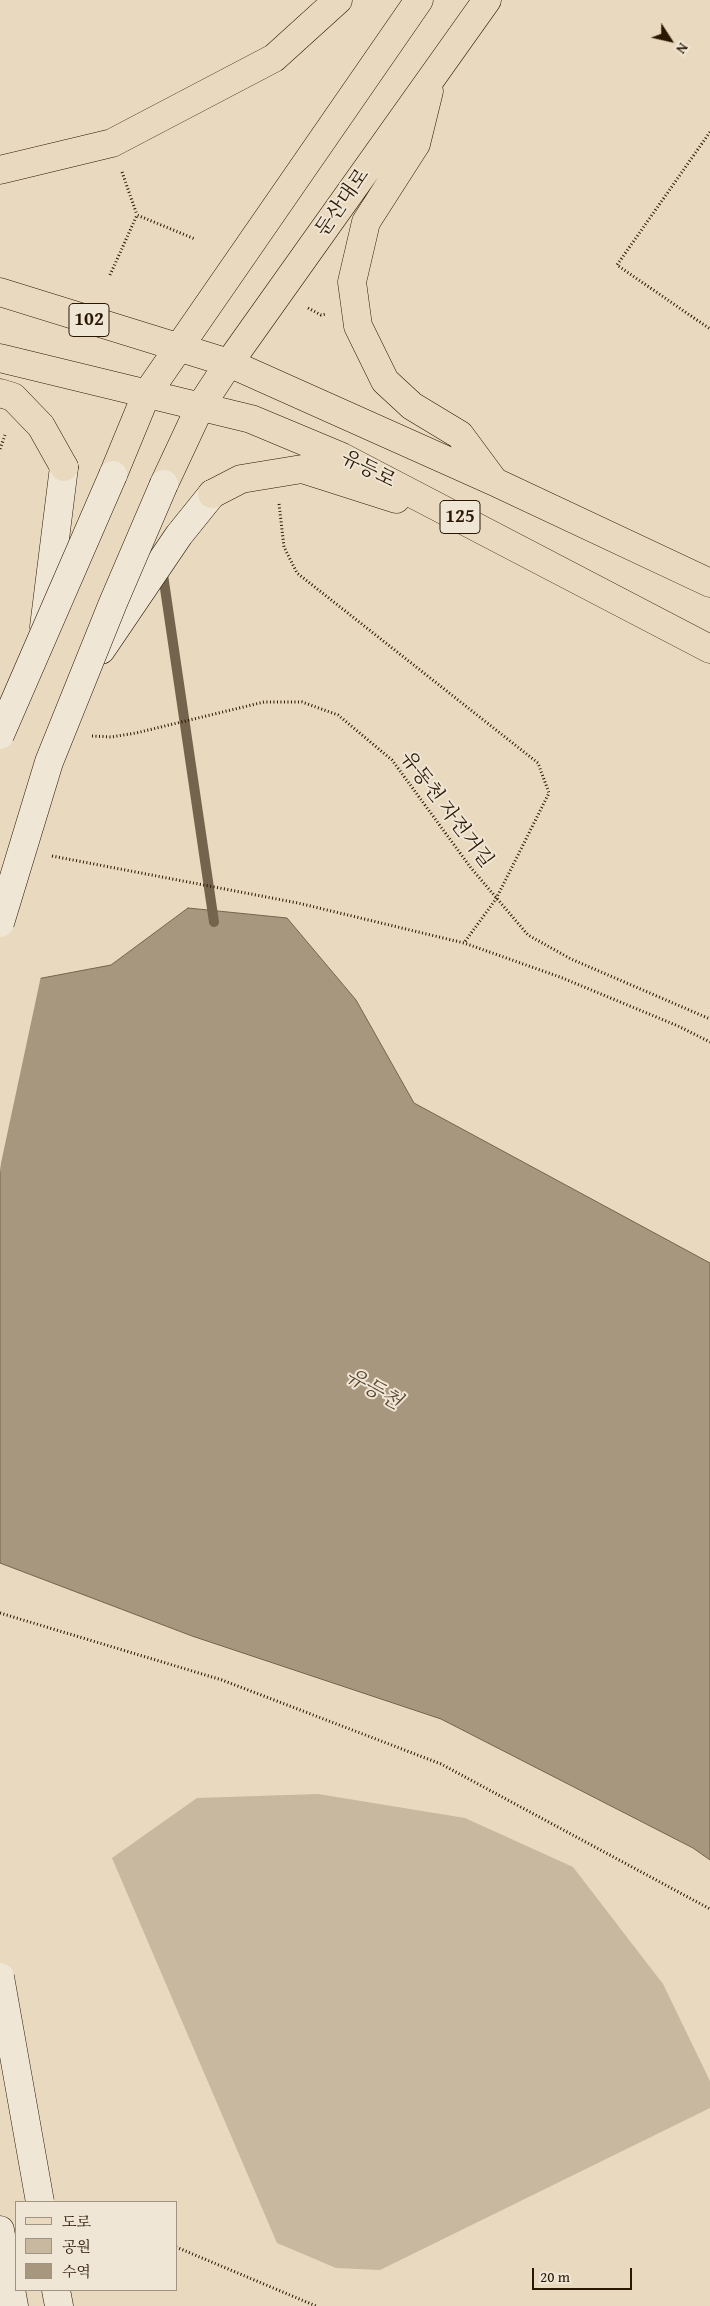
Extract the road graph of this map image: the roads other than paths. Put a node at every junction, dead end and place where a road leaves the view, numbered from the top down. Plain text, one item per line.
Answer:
1 (338, 0) edge
2 (419, 0) edge
3 (487, 0) edge
4 (432, 78) junction
5 (0, 170) edge
6 (0, 292) edge
7 (179, 348) junction
8 (0, 358) edge
9 (229, 363) junction
10 (0, 393) edge
11 (146, 394) junction
12 (200, 407) junction
13 (494, 482) junction
14 (467, 521) junction
15 (710, 583) edge
16 (42, 638) junction
17 (710, 649) edge
18 (86, 672) junction
19 (0, 735) edge
20 (0, 923) edge
21 (0, 1978) edge
22 (40, 2201) edge
23 (0, 2230) edge
24 (56, 2291) edge
25 (14, 2306) edge
26 (59, 2306) edge

1 - 5 main road
2 - 7 main road
3 - 4 main road, 둔산대로
4 - 9 main road, 둔산대로
4 - 13 main road
6 - 7 main road, 유등로 / 102
7 - 9 main road, 유등로
7 - 11 main road
8 - 11 main road, 유등로
9 - 12 main road, 둔산대로
9 - 13 main road, 유등로 / 125
10 - 16 main road, bridge
11 - 12 main road, 유등로
11 - 16 main road, bridge
12 - 14 main road, 유등로 / 125
12 - 18 main road, 둔산대로, bridge
13 - 15 main road, 유등로 / 125
14 - 17 main road, 유등로 / 125
14 - 18 main road, bridge
16 - 19 main road, bridge
18 - 20 main road, bridge
21 - 22 main road, bridge
23 - 25 main road
24 - 26 main road

